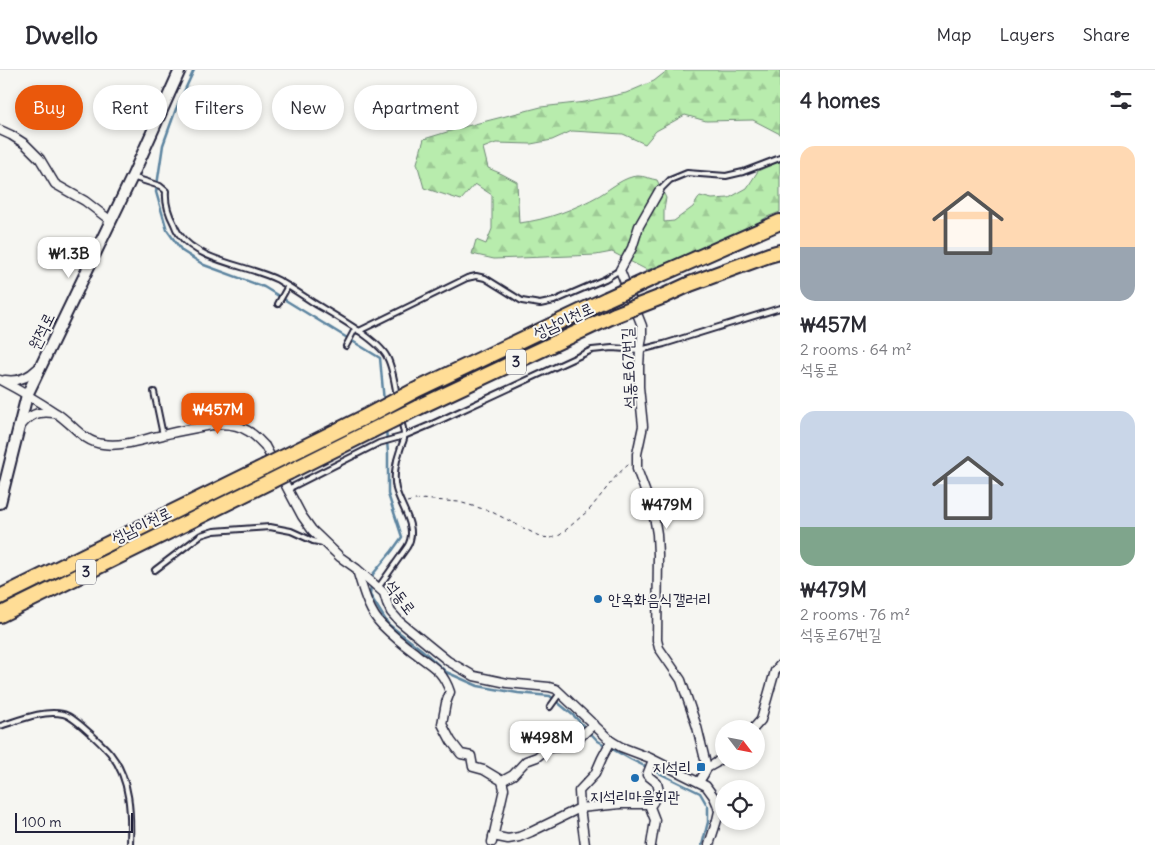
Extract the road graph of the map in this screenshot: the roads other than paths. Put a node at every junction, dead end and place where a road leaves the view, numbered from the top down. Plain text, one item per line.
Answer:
1 (180, 70) edge
2 (0, 130) edge
3 (780, 158) edge
4 (132, 177) junction
5 (659, 191) joint
6 (111, 221) junction
7 (780, 222) edge
8 (780, 252) edge
9 (620, 270) junction
10 (287, 288) junction
11 (278, 302) dead end
12 (780, 308) edge
13 (356, 331) junction
14 (347, 344) dead end
15 (640, 350) junction
16 (40, 366) junction
17 (0, 380) edge
18 (154, 392) dead end
19 (27, 395) junction
20 (57, 414) junction
21 (18, 430) junction
22 (162, 435) junction
23 (404, 436) junction
24 (375, 437) junction
25 (288, 488) junction
26 (0, 503) edge
27 (326, 543) junction
28 (357, 569) junction
29 (155, 570) dead end
30 (377, 587) junction
31 (0, 597) edge
32 (0, 615) edge
33 (780, 665) edge
34 (559, 695) junction
35 (551, 706) dead end
36 (761, 720) edge
37 (592, 725) junction
38 (0, 726) edge
39 (609, 746) junction
40 (652, 762) junction
41 (715, 764) edge
42 (706, 768) junction
43 (502, 781) junction
44 (699, 782) junction
45 (653, 802) junction
46 (580, 808) junction
47 (492, 842) edge
48 (130, 845) edge
49 (585, 845) edge
50 (651, 845) edge
51 (709, 845) edge

1 - 4 street, 원적로
2 - 6 street
3 - 5 lane
4 - 6 street, 원적로
4 - 10 lane
5 - 9 street
6 - 16 street, 원적로
7 - 31 highway, 성남이천로 / 3, bridge
8 - 24 highway, 성남이천로 / 3, bridge
9 - 13 lane
9 - 15 street, 석동로67번길
10 - 11 lane
10 - 13 lane
12 - 15 lane
13 - 14 lane
13 - 23 lane
15 - 23 lane
15 - 42 street, 석동로67번길
16 - 17 street
16 - 19 street, 원적로
17 - 19 street, 석동로
18 - 22 lane
19 - 20 street, 석동로
19 - 21 street, 원적로
20 - 21 street
20 - 22 street, 석동로
21 - 26 street, 원적로
22 - 25 street, 석동로
23 - 24 lane
23 - 30 lane
24 - 25 lane
24 - 32 highway, 성남이천로 / 3, bridge
25 - 27 street, 석동로
27 - 28 street, 석동로
27 - 29 lane
28 - 30 street, 석동로
28 - 43 street
30 - 34 street, 석동로
33 - 36 street
34 - 35 lane
34 - 37 street, 석동로
37 - 39 street, 석동로
37 - 43 street
38 - 48 lane
39 - 40 street, 석동로
39 - 46 street
40 - 44 street, 석동로
40 - 45 street
41 - 42 street
42 - 44 street
43 - 47 street
44 - 51 street, 석동로
45 - 46 street
45 - 50 street
46 - 47 street
46 - 49 street

